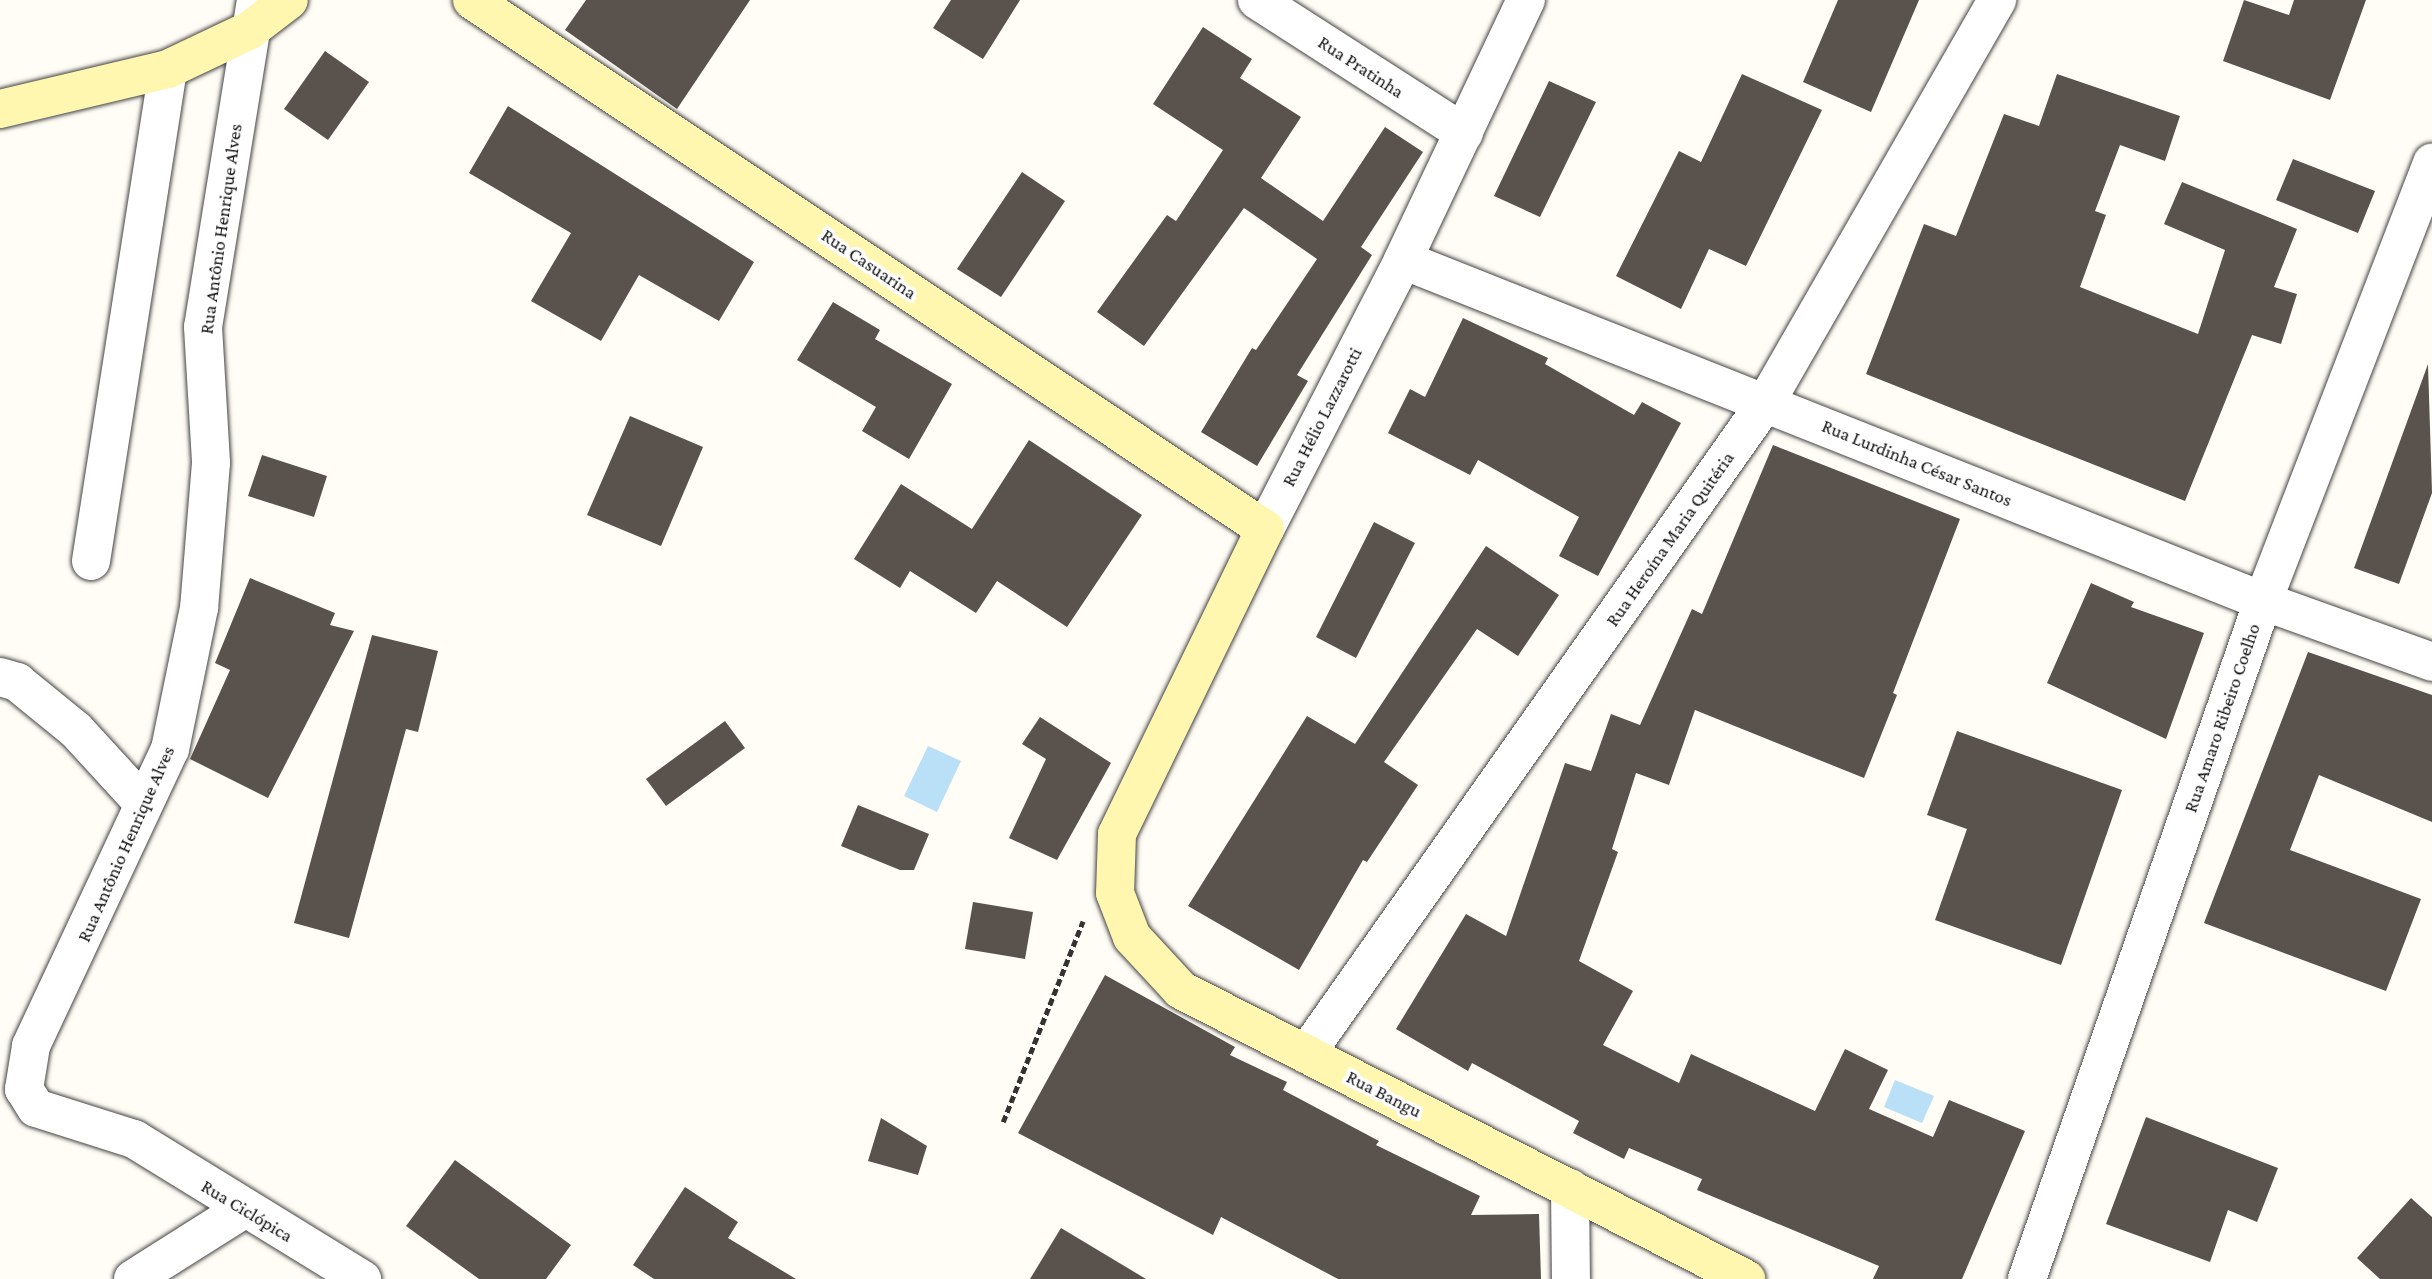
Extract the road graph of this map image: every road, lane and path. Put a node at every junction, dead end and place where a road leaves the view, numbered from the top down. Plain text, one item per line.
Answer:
1 (289, 0) edge
2 (472, 0) edge
3 (1257, 0) edge
4 (1526, 0) edge
5 (1997, 0) edge
6 (253, 15) edge
7 (168, 69) junction
8 (0, 109) edge
9 (1465, 133) junction
10 (2432, 162) edge
11 (1403, 260) junction
12 (1766, 402) junction
13 (1265, 529) junction
14 (91, 561) dead end
15 (2263, 601) junction
16 (2432, 662) edge
17 (0, 677) edge
18 (143, 803) junction
19 (1117, 834) joint
20 (1087, 909) dead end
21 (1306, 1054) junction
22 (1003, 1122) dead end
23 (134, 1139) joint
24 (1570, 1188) junction
25 (242, 1210) junction
26 (133, 1279) edge
27 (362, 1279) edge
28 (1571, 1279) edge
29 (1746, 1279) edge
30 (2027, 1279) edge

1 - 6 street
2 - 13 street, Rua Casuarina
3 - 9 street, Rua Pratinha
4 - 9 street, Rua Hélio Lazzarotti
5 - 12 street, Rua Heroína Maria Quitéria
6 - 7 street
6 - 18 street, Rua Antônio Henrique Alves
7 - 8 street
7 - 14 street
9 - 11 street, Rua Hélio Lazzarotti
10 - 15 street, Rua Amaro Ribeiro Coelho
11 - 12 street, Rua Lurdinha César Santos
11 - 13 street, Rua Hélio Lazzarotti
12 - 15 street, Rua Lurdinha César Santos
12 - 21 street, Rua Heroína Maria Quitéria
13 - 19 street, Rua Hélio Lazzarotti
15 - 16 street, Rua Lurdinha César Santos
15 - 30 street, Rua Amaro Ribeiro Coelho
17 - 18 street
18 - 23 street, Rua Antônio Henrique Alves
19 - 21 street, Rua Bangu
20 - 22 path
21 - 24 street, Rua Bangu
23 - 25 street, Rua Ciclópica
24 - 28 street
24 - 29 street, Rua Bangu
25 - 26 street
25 - 27 street, Rua Ciclópica

